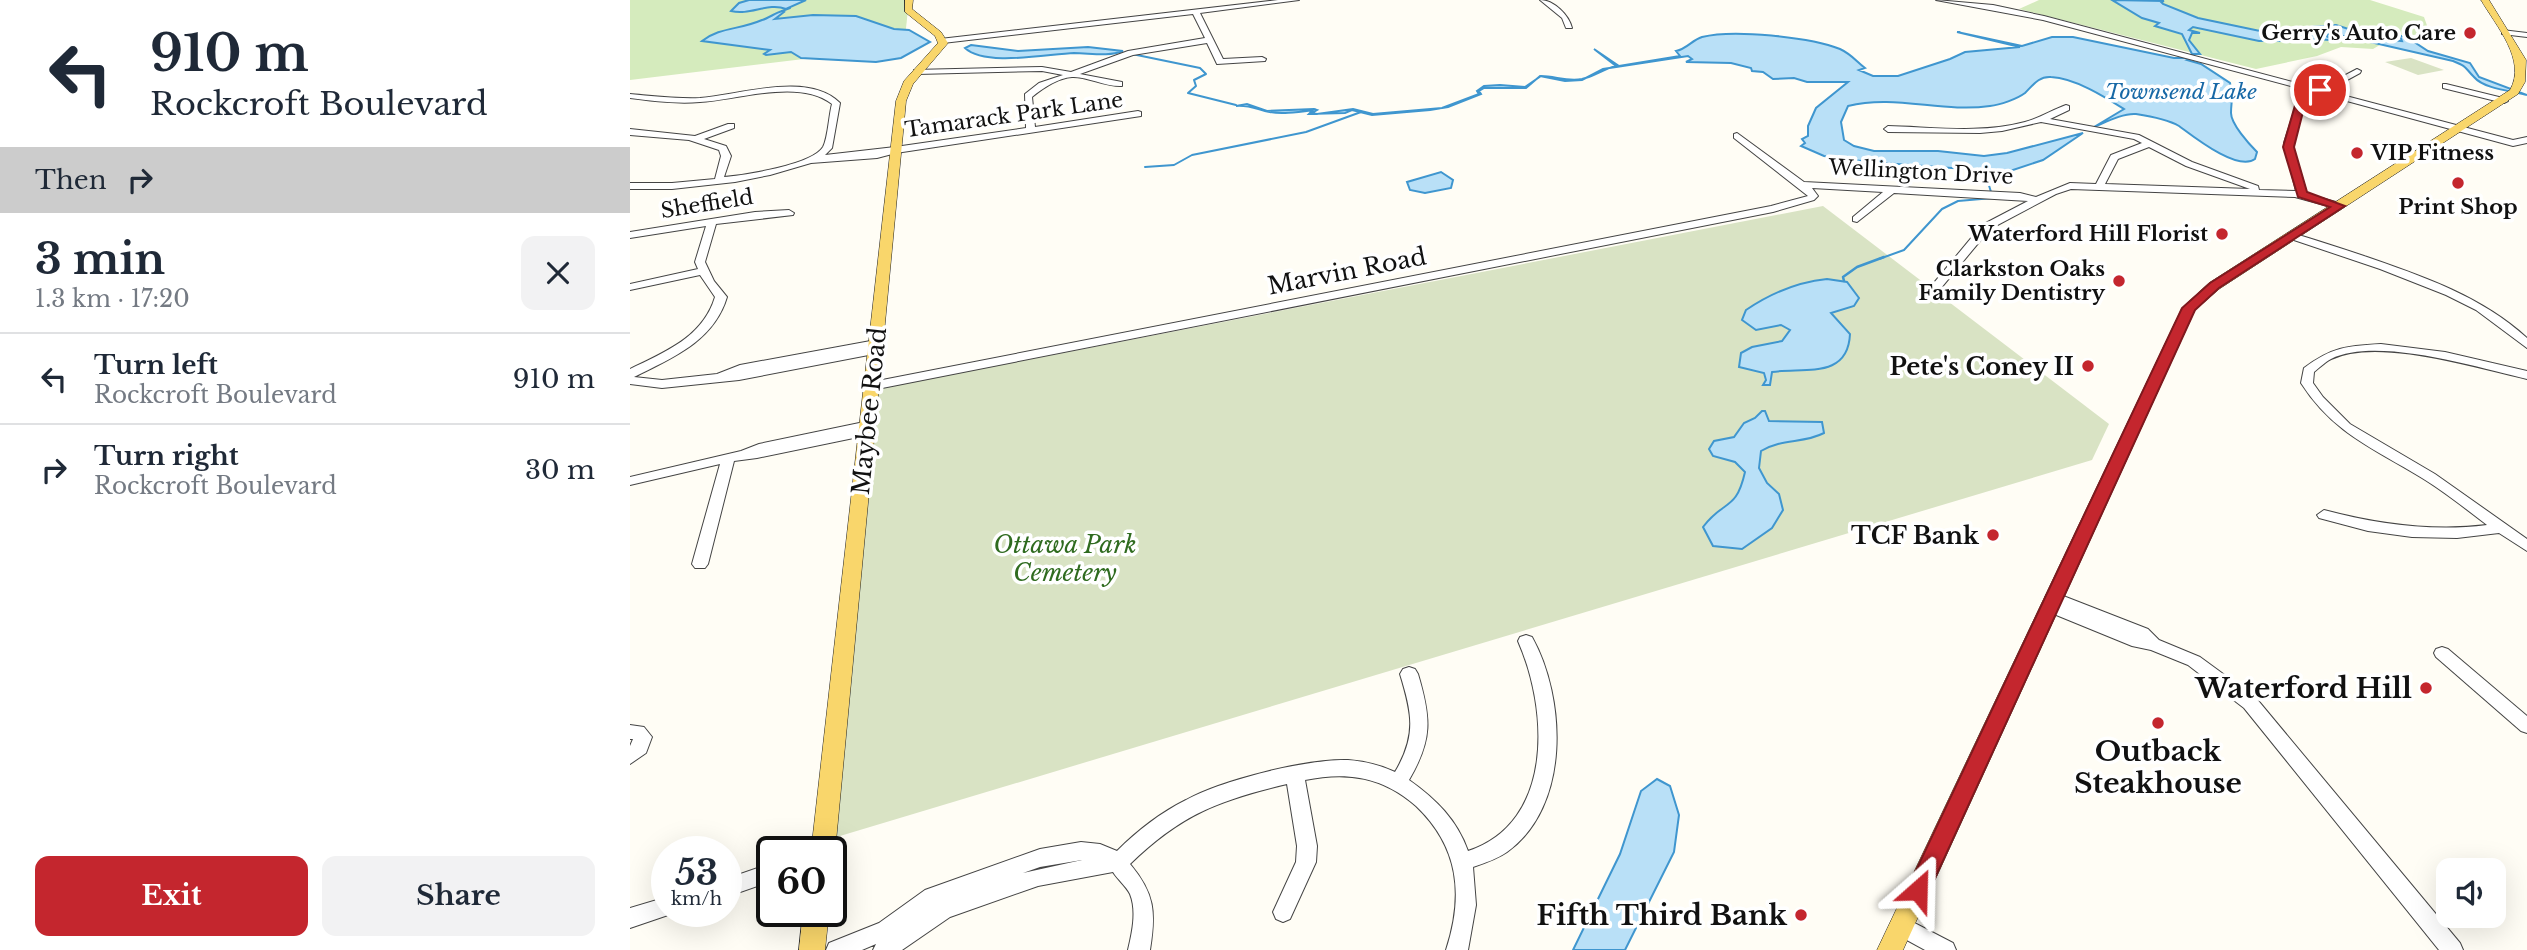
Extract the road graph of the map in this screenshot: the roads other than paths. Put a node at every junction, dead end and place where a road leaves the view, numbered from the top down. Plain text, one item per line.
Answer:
1 (909, 0) edge
2 (916, 0) edge
3 (1296, 0) edge
4 (1542, 0) edge
5 (1939, 0) edge
6 (2485, 0) edge
7 (1195, 11) junction
8 (1569, 26) dead end
9 (2505, 32) junction
10 (2527, 35) edge
11 (1209, 40) junction
12 (943, 41) junction
13 (1262, 59) dead end
14 (2524, 61) edge
15 (2357, 71) dead end
16 (917, 72) junction
17 (1071, 74) junction
18 (1119, 84) dead end
19 (2446, 86) dead end
20 (2320, 90) junction
21 (630, 96) edge
22 (2504, 100) junction
23 (2066, 108) dead end
24 (1138, 114) dead end
25 (2041, 120) junction
26 (731, 126) dead end
27 (2461, 128) junction
28 (1888, 129) dead end
29 (1031, 130) junction
30 (630, 132) edge
31 (1737, 136) dead end
32 (695, 139) junction
33 (2527, 139) edge
34 (2151, 143) junction
35 (895, 150) junction
36 (814, 160) junction
37 (719, 180) junction
38 (1802, 185) junction
39 (2100, 185) junction
40 (630, 186) edge
41 (1891, 190) junction
42 (2262, 193) junction
43 (2302, 194) junction
44 (2037, 200) junction
45 (2339, 206) junction
46 (789, 213) dead end
47 (1857, 219) dead end
48 (712, 222) junction
49 (630, 234) edge
50 (2292, 236) junction
51 (703, 271) junction
52 (1937, 286) dead end
53 (630, 287) edge
54 (2527, 344) edge
55 (876, 347) junction
56 (630, 374) edge
57 (2527, 374) edge
58 (630, 380) edge
59 (872, 386) junction
60 (868, 428) junction
61 (728, 459) junction
62 (630, 481) edge
63 (2325, 515) dead end
64 (2501, 528) junction
65 (2527, 546) edge
66 (700, 564) dead end
67 (2051, 602) junction
68 (1526, 641) dead end
69 (2442, 653) dead end
70 (1409, 674) dead end
71 (2527, 726) edge
72 (630, 732) edge
73 (630, 756) edge
74 (1295, 774) junction
75 (1399, 781) junction
76 (825, 836) edge
77 (1119, 862) junction
78 (1462, 862) junction
79 (651, 911) edge
80 (1283, 912) dead end
81 (630, 918) edge
82 (1902, 926) junction
83 (814, 927) edge
84 (889, 941) edge
85 (812, 950) edge
86 (837, 950) edge
87 (1139, 950) edge
88 (1457, 950) edge
89 (1890, 950) edge
90 (1945, 950) edge
91 (2452, 950) edge

1 - 2 street
1 - 12 main road
3 - 7 street
4 - 8 street
5 - 20 street
6 - 9 main road
7 - 11 street
7 - 12 street
9 - 10 street
9 - 14 main road
11 - 13 street
11 - 17 street
12 - 16 main road, Maybee Road
14 - 22 main road
15 - 20 street
16 - 17 street
16 - 35 main road, Maybee Road
17 - 18 street
17 - 29 street
19 - 22 street
20 - 27 street
20 - 43 street
21 - 36 street
22 - 27 main road
23 - 25 street
24 - 29 street, Tamarack Park Lane
25 - 28 street
25 - 34 street
26 - 32 street
27 - 33 street
27 - 45 main road
29 - 35 street, Tamarack Park Lane
30 - 32 street
31 - 38 street
32 - 37 street
34 - 39 street
34 - 42 street
35 - 36 street, Tamarack Park Lane
35 - 55 main road, Maybee Road
36 - 37 street, Tamarack Park Lane
37 - 40 street, Tamarack Park Lane
38 - 41 street, Wellington Drive
38 - 59 street, Marvin Road
39 - 42 street
39 - 44 street
41 - 44 street, Wellington Drive
41 - 47 street
42 - 43 street
43 - 45 street
44 - 52 street
45 - 50 main road
46 - 48 street, Sheffield
48 - 49 street, Sheffield
48 - 51 street
50 - 54 street
50 - 67 main road
51 - 53 street
51 - 56 street
55 - 58 street
55 - 59 main road, Maybee Road
57 - 64 street
59 - 60 main road, Maybee Road
60 - 61 street
60 - 76 main road, Maybee Road
61 - 62 street
61 - 66 street
63 - 64 street
64 - 65 street
67 - 82 main road
67 - 91 street
68 - 78 street
69 - 71 street
70 - 75 street
72 - 73 street
74 - 75 street
74 - 77 street
74 - 80 street
75 - 78 street
77 - 84 street
77 - 87 street
78 - 88 street
79 - 81 street
82 - 89 main road
82 - 90 street
83 - 85 main road
84 - 86 street

